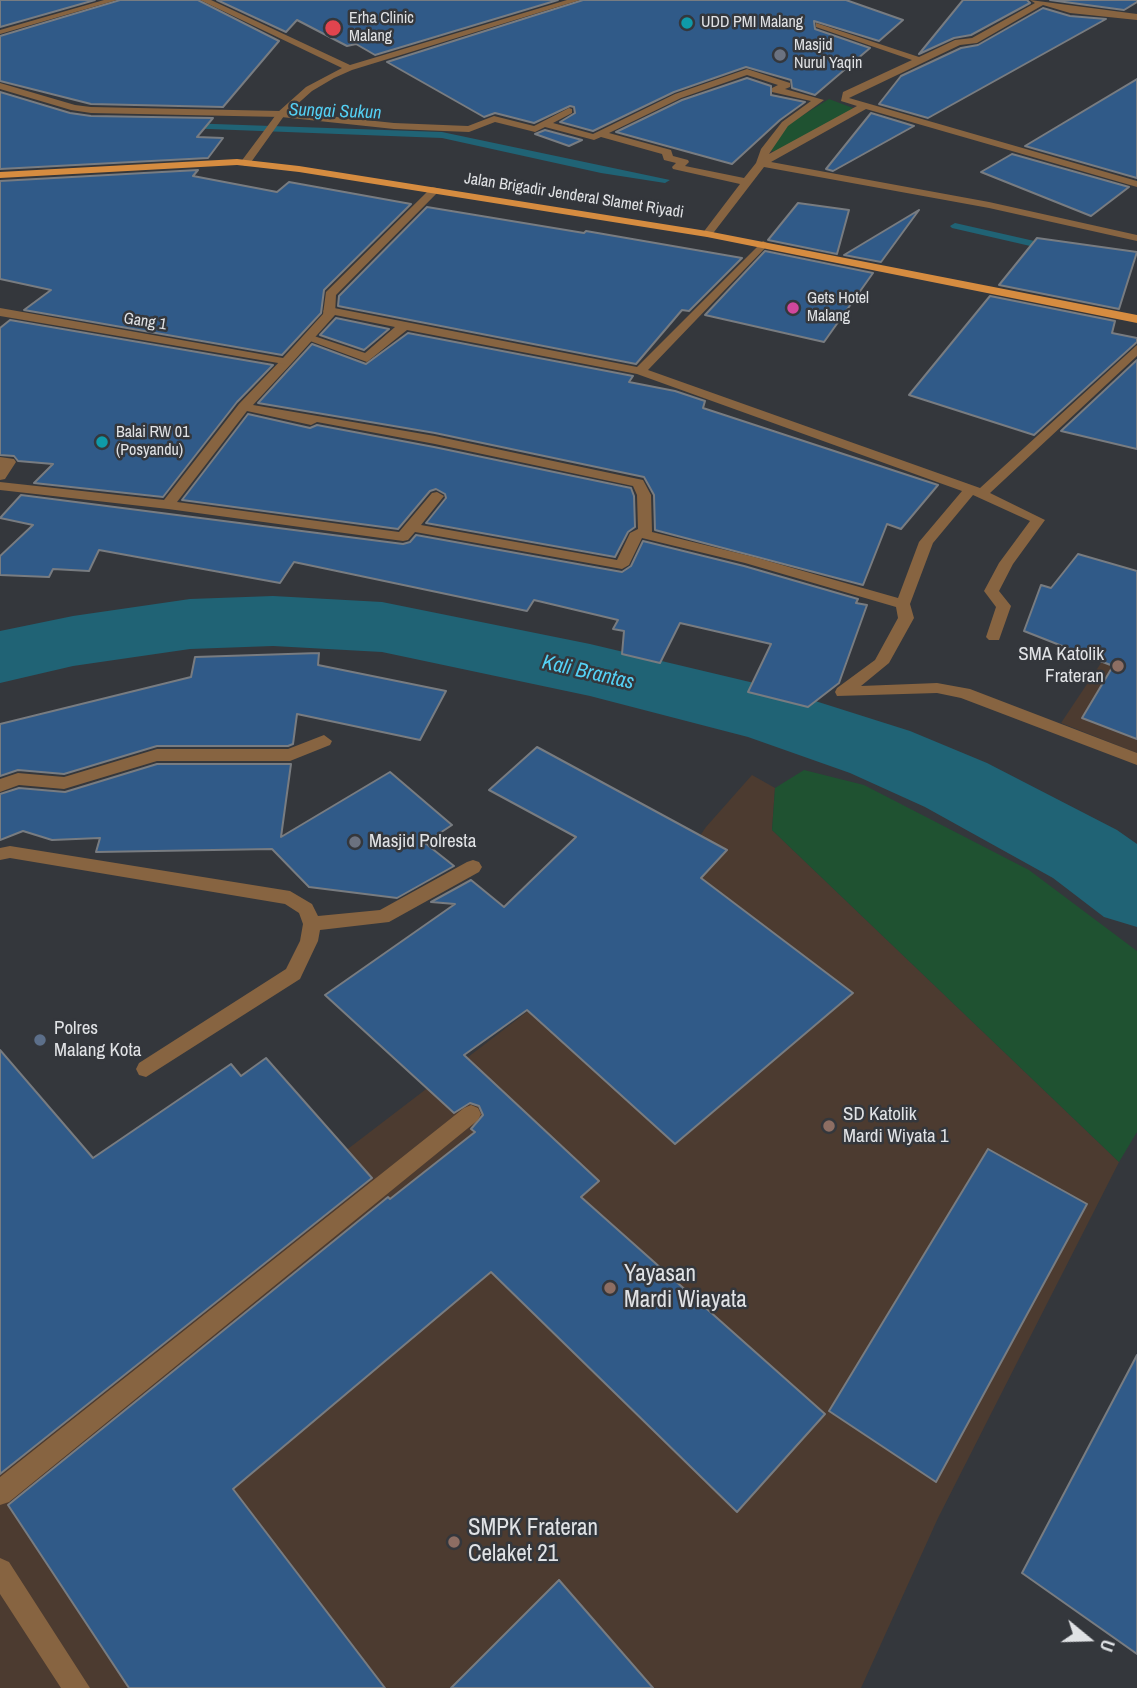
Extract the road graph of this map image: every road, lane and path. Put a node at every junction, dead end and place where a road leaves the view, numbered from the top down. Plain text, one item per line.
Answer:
1 (113, 0) edge
2 (204, 0) edge
3 (576, 0) edge
4 (1037, 1) edge
5 (1137, 17) edge
6 (819, 24) dead end
7 (2, 32) dead end
8 (920, 60) junction
9 (349, 68) junction
10 (0, 86) edge
11 (864, 106) junction
12 (569, 111) dead end
13 (278, 118) junction
14 (544, 124) junction
15 (600, 134) junction
16 (246, 163) junction
17 (761, 163) junction
18 (0, 175) edge
19 (746, 183) junction
20 (1137, 184) edge
21 (436, 189) junction
22 (707, 234) junction
23 (1137, 239) edge
24 (763, 244) junction
25 (329, 311) junction
26 (0, 312) edge
27 (1137, 319) edge
28 (404, 326) junction
29 (308, 338) junction
30 (1137, 349) edge
31 (286, 362) junction
32 (640, 371) junction
33 (244, 407) junction
34 (0, 461) edge
35 (0, 476) edge
36 (0, 486) edge
37 (976, 491) junction
38 (437, 496) dead end
39 (168, 505) junction
40 (411, 527) junction
41 (645, 535) junction
42 (903, 604) junction
43 (994, 636) dead end
44 (324, 741) dead end
45 (1137, 761) edge
46 (0, 786) edge
47 (0, 854) edge
48 (473, 867) dead end
49 (312, 924) junction
50 (146, 1069) dead end
51 (471, 1114) dead end
52 (0, 1493) edge
53 (0, 1571) edge
54 (77, 1688) edge

1 - 7 street
2 - 9 street
3 - 9 street
4 - 5 street
4 - 8 street
6 - 8 street
8 - 11 street
9 - 13 street
10 - 13 street
11 - 17 street
11 - 20 street
12 - 14 street
13 - 14 street
13 - 16 street
14 - 15 street
15 - 17 street
15 - 19 street
16 - 18 main road, Jalan Brigadir Jenderal Slamet Riyadi
16 - 21 main road, Jalan Brigadir Jenderal Slamet Riyadi
17 - 19 street
17 - 23 street
19 - 22 street
21 - 22 main road, Jalan Brigadir Jenderal Slamet Riyadi
21 - 25 street
22 - 24 main road, Jalan Brigadir Jenderal Slamet Riyadi
24 - 27 main road, Jalan Brigadir Jenderal Slamet Riyadi
24 - 32 street
25 - 28 street
25 - 29 street
26 - 31 street, Gang 1
28 - 29 street
28 - 32 street
29 - 31 street
30 - 37 street
31 - 33 street
32 - 37 street
33 - 39 street
33 - 41 street
34 - 35 street
36 - 39 street
37 - 42 street
37 - 43 street
38 - 40 street
39 - 40 street
40 - 41 street
41 - 42 street
42 - 45 street
44 - 46 street
47 - 49 street
48 - 49 street
49 - 50 street
51 - 52 street
53 - 54 street

